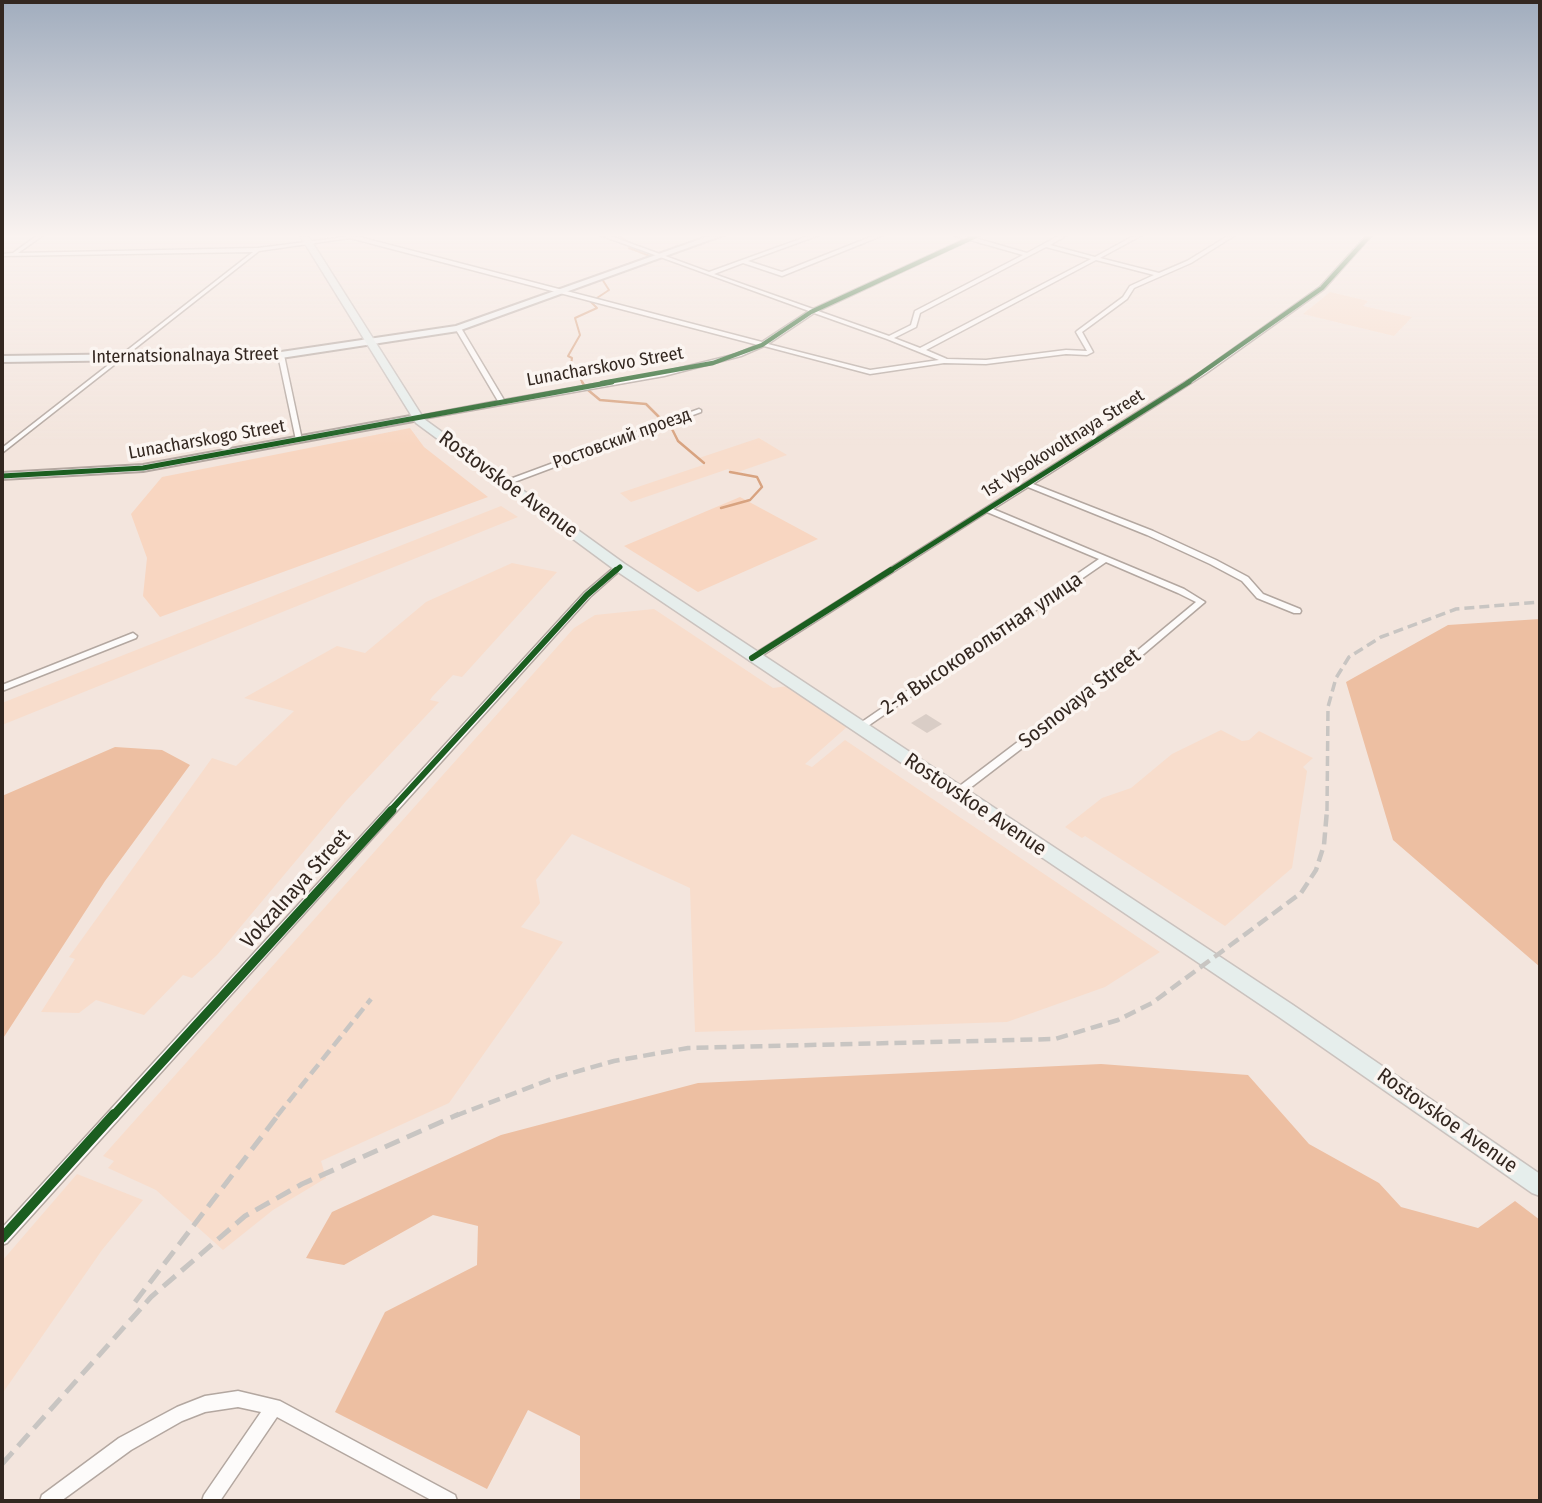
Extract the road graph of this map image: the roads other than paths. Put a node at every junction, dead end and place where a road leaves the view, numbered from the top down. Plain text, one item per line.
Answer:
1 (189, 304) edge
2 (345, 304) edge
3 (525, 304) edge
4 (611, 304) edge
5 (790, 304) edge
6 (828, 304) edge
7 (932, 304) edge
8 (1013, 304) edge
9 (1117, 304) edge
10 (1302, 304) edge
11 (811, 312) junction
12 (458, 328) junction
13 (889, 338) junction
14 (368, 342) junction
15 (762, 345) junction
16 (920, 351) junction
17 (281, 355) junction
18 (121, 357) junction
19 (2, 359) edge
20 (944, 361) junction
21 (502, 402) junction
22 (699, 411) dead end
23 (416, 418) junction
24 (299, 440) junction
25 (2, 451) edge
26 (2, 476) edge
27 (506, 482) junction
28 (1029, 485) junction
29 (988, 510) junction
30 (1105, 559) junction
31 (620, 567) junction
32 (1297, 611) dead end
33 (133, 636) dead end
34 (752, 658) junction
35 (2, 688) edge
36 (859, 728) junction
37 (957, 793) junction
38 (1540, 1185) edge
39 (2, 1238) edge
40 (274, 1407) junction
41 (48, 1501) edge
42 (210, 1501) edge
43 (449, 1501) edge

1 - 18 street
2 - 14 main road
3 - 12 street, Internatsionalnaya Street
4 - 15 street
5 - 11 street
6 - 11 street, Lunacharskovo Street
7 - 13 street
8 - 16 street
9 - 20 street
10 - 28 street, 1st Vysokovoltnaya Street
11 - 13 street
11 - 15 street, Lunacharskovo Street
12 - 14 street, Internatsionalnaya Street
12 - 21 street
13 - 16 street
14 - 17 street, Internatsionalnaya Street
14 - 23 main road
15 - 20 street
15 - 21 street, Lunacharskovo Street
16 - 20 street
17 - 18 street, Internatsionalnaya Street
17 - 24 street
18 - 19 street, Internatsionalnaya Street
18 - 25 street
21 - 23 street, Lunacharskovo Street
22 - 27 street, Ростовский проезд
23 - 24 street, Lunacharskogo Street
23 - 27 main road, Rostovskoe Avenue
24 - 26 street, Lunacharskogo Street
27 - 31 main road, Rostovskoe Avenue
28 - 29 street, 1st Vysokovoltnaya Street
28 - 32 street
29 - 30 street
29 - 34 street, 1st Vysokovoltnaya Street
30 - 36 street, 2-я Высоковольтная улица
30 - 37 street, Sosnovaya Street
31 - 34 main road, Rostovskoe Avenue
31 - 39 street, Vokzalnaya Street
33 - 35 street
34 - 36 main road, Rostovskoe Avenue
36 - 37 main road, Rostovskoe Avenue
37 - 38 main road, Rostovskoe Avenue
40 - 41 street
40 - 42 street
40 - 43 street

